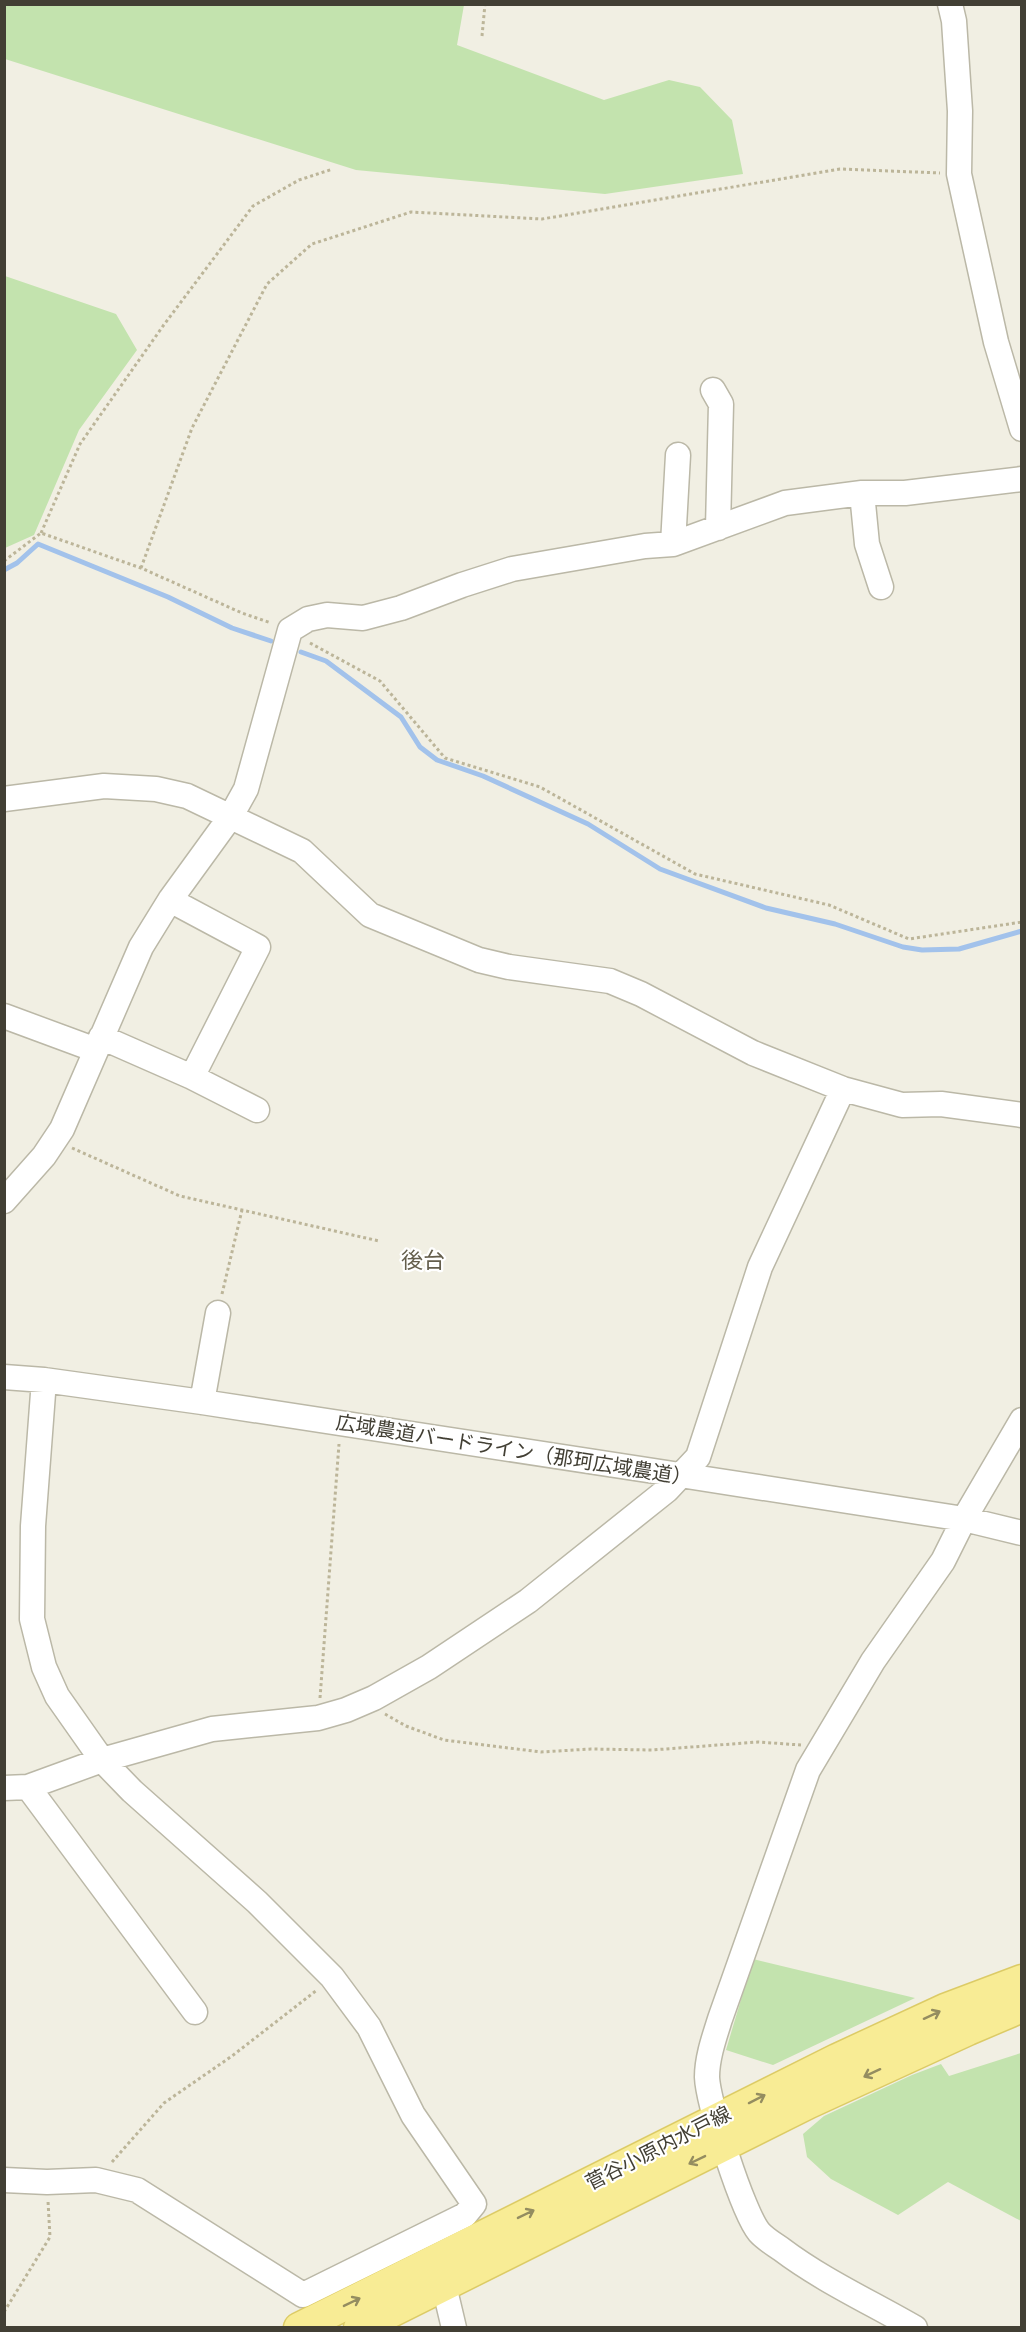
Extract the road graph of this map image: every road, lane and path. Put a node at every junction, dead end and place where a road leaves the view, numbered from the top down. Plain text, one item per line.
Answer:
1 (485, 4) edge
2 (950, 4) edge
3 (482, 36) dead end
4 (333, 169) dead end
5 (959, 174) junction
6 (713, 390) dead end
7 (1022, 429) edge
8 (678, 454) dead end
9 (1022, 479) edge
10 (862, 493) junction
11 (718, 528) junction
12 (41, 533) junction
13 (673, 544) junction
14 (4, 561) edge
15 (141, 568) junction
16 (881, 587) dead end
17 (298, 635) junction
18 (4, 799) edge
19 (231, 816) junction
20 (170, 900) junction
21 (1022, 922) edge
22 (4, 1016) edge
23 (99, 1043) junction
24 (192, 1077) junction
25 (843, 1089) junction
26 (257, 1110) dead end
27 (1022, 1115) edge
28 (54, 1141) junction
29 (4, 1201) edge
30 (242, 1210) junction
31 (379, 1241) dead end
32 (218, 1313) joint
33 (4, 1377) edge
34 (45, 1380) junction
35 (202, 1402) junction
36 (1022, 1420) edge
37 (340, 1423) junction
38 (680, 1475) junction
39 (964, 1519) junction
40 (1022, 1533) edge
41 (374, 1698) junction
42 (318, 1718) junction
43 (820, 1750) junction
44 (102, 1760) junction
45 (16, 1788) edge
46 (332, 1977) junction
47 (1022, 1980) edge
48 (1022, 2007) edge
49 (195, 2012) dead end
50 (720, 2133) junction
51 (4, 2180) edge
52 (96, 2180) junction
53 (47, 2182) junction
54 (435, 2259) junction
55 (4, 2312) edge
56 (299, 2328) edge
57 (359, 2328) edge
58 (454, 2328) edge
59 (915, 2328) edge

1 - 3 path
2 - 5 street
4 - 12 path
5 - 7 street
5 - 15 path
6 - 11 street
8 - 13 street
9 - 10 street
10 - 11 street
10 - 16 street
11 - 13 street
12 - 14 path
12 - 15 path
13 - 17 street
15 - 17 path
17 - 19 street
17 - 21 path
18 - 19 street
19 - 20 street
19 - 25 street
20 - 23 street
20 - 24 street
22 - 23 street
23 - 24 street
23 - 28 street
24 - 26 street
25 - 27 street
25 - 38 street
28 - 29 street
28 - 30 path
30 - 31 path
30 - 32 path
32 - 35 street
33 - 34 street, 広域農道バードライン（那珂広域農道）
34 - 35 street, 広域農道バードライン（那珂広域農道）
34 - 44 street
35 - 37 street, 広域農道バードライン（那珂広域農道）
36 - 39 street
37 - 38 street, 広域農道バードライン（那珂広域農道）
37 - 42 path
38 - 39 street, 広域農道バードライン（那珂広域農道）
38 - 41 street
39 - 40 street, 広域農道バードライン（那珂広域農道）
39 - 43 street
41 - 42 street
41 - 43 path
42 - 44 street
43 - 50 street
44 - 45 street
44 - 46 street
45 - 49 street
46 - 52 path
46 - 54 street
50 -> 47 main road, 菅谷小原内水戸線
48 -> 50 main road, 菅谷小原内水戸線
50 - 54 main road, 菅谷小原内水戸線
50 - 59 street
51 - 53 street
52 - 53 street
52 - 54 street
53 - 55 path
56 -> 54 main road, 菅谷小原内水戸線
54 - 57 main road, 菅谷小原内水戸線
54 - 58 street

